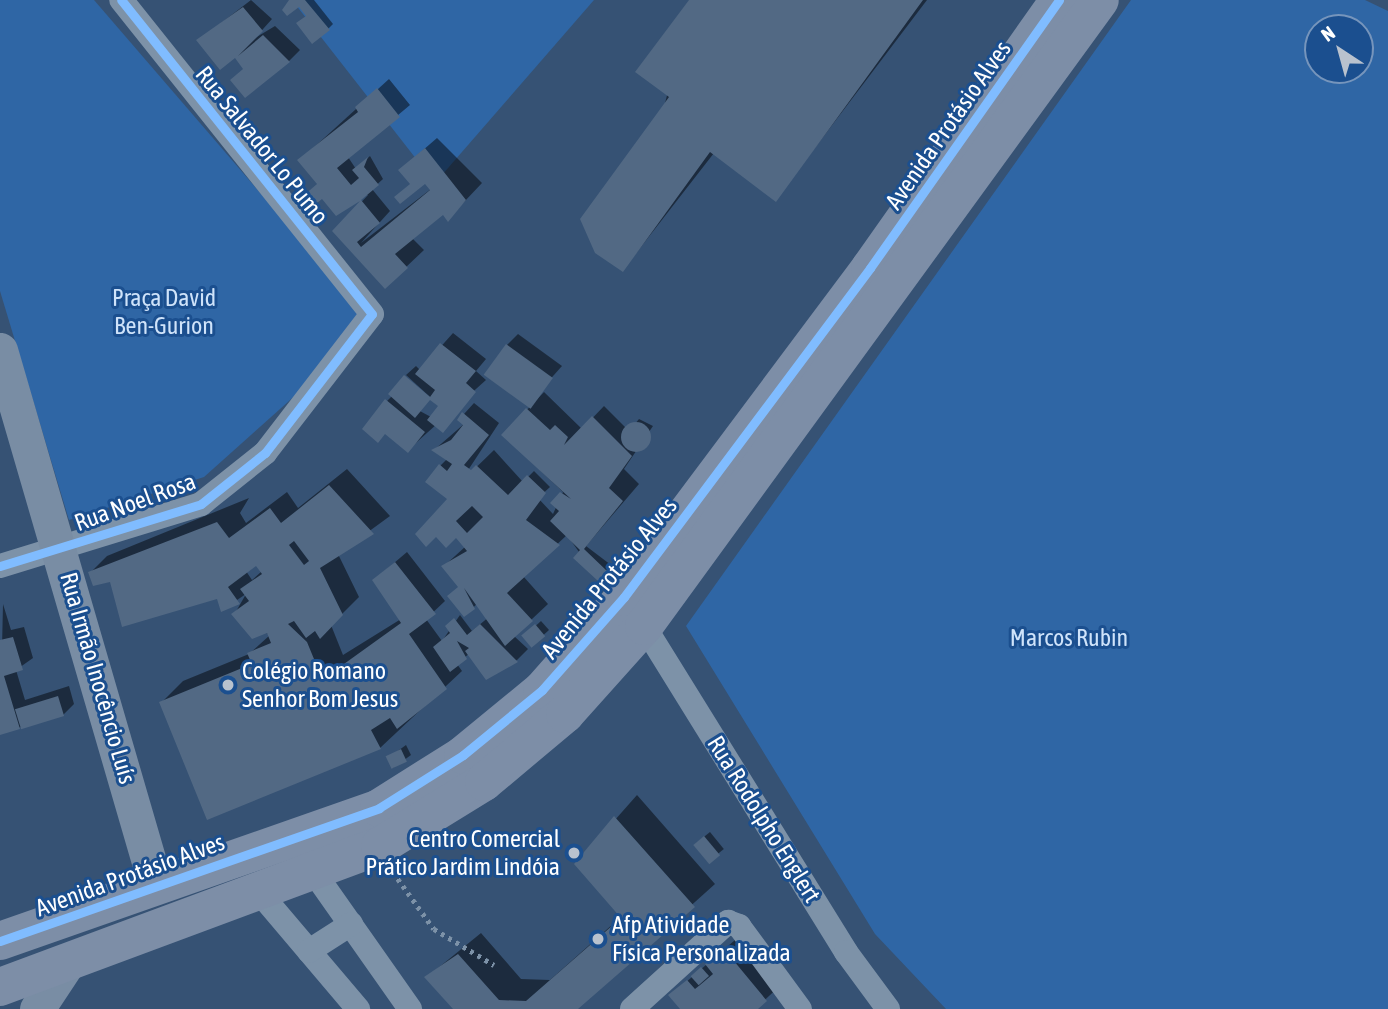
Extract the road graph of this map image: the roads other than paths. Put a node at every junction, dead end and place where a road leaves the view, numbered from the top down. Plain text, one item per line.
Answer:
1 (121, 0) edge
2 (1059, 0) edge
3 (1100, 0) edge
4 (372, 314) joint
5 (0, 350) edge
6 (62, 548) junction
7 (0, 566) edge
8 (644, 626) junction
9 (313, 871) junction
10 (156, 886) junction
11 (258, 891) junction
12 (351, 924) junction
13 (16, 936) edge
14 (309, 951) junction
15 (0, 963) edge
16 (66, 965) junction
17 (0, 987) edge
18 (37, 1009) edge
19 (358, 1009) edge
20 (410, 1009) edge
21 (632, 1009) edge
22 (800, 1009) edge
23 (888, 1009) edge

1 - 4 street, Rua Salvador Lo Pumo
2 - 10 main road, Avenida Protásio Alves
3 - 8 main road, Avenida Protásio Alves
4 - 6 street, Rua Noel Rosa
5 - 6 street, Rua Irmão Inocêncio Luís
6 - 7 street, Rua Noel Rosa
6 - 10 street, Rua Irmão Inocêncio Luís
8 - 9 main road, Avenida Protásio Alves
8 - 23 street, Rua Rodolpho Englert
9 - 11 main road, Avenida Protásio Alves
9 - 12 street
10 - 13 main road, Avenida Protásio Alves
11 - 14 street
11 - 16 main road, Avenida Protásio Alves
12 - 14 street
12 - 20 street
13 - 15 main road
14 - 19 street
16 - 17 main road, Avenida Protásio Alves
16 - 18 street
21 - 22 street

